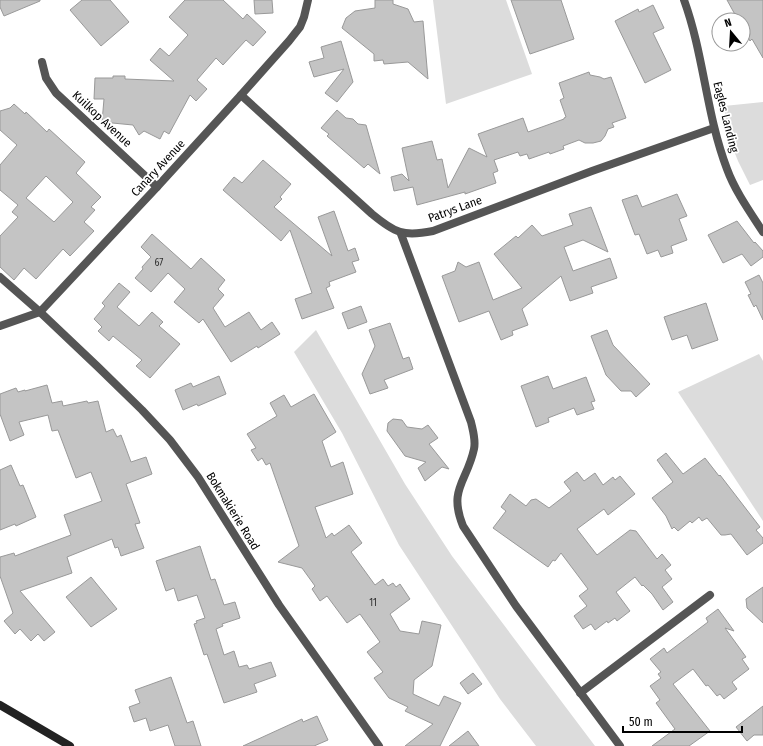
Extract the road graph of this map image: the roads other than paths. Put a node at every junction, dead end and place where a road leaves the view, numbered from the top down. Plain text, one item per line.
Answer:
1 (308, 0) edge
2 (684, 0) edge
3 (42, 62) dead end
4 (241, 94) junction
5 (714, 128) junction
6 (157, 187) junction
7 (763, 232) edge
8 (402, 234) junction
9 (0, 277) edge
10 (40, 312) junction
11 (0, 326) edge
12 (710, 595) dead end
13 (580, 693) junction
14 (0, 705) edge
15 (70, 746) edge
16 (379, 746) edge
17 (620, 746) edge

1 - 4 street, Canary Avenue
2 - 5 street, Eagles Landing
3 - 6 street, Kuilkop Avenue
4 - 6 street, Canary Avenue
4 - 8 street
5 - 7 street, Eagles Landing
5 - 8 street, Patrys Lane
6 - 10 street, Canary Avenue
8 - 13 street
9 - 10 street, Bokmakierie Road
10 - 11 street, Canary Avenue
10 - 16 street, Bokmakierie Road
12 - 13 street
13 - 17 street
14 - 15 street

